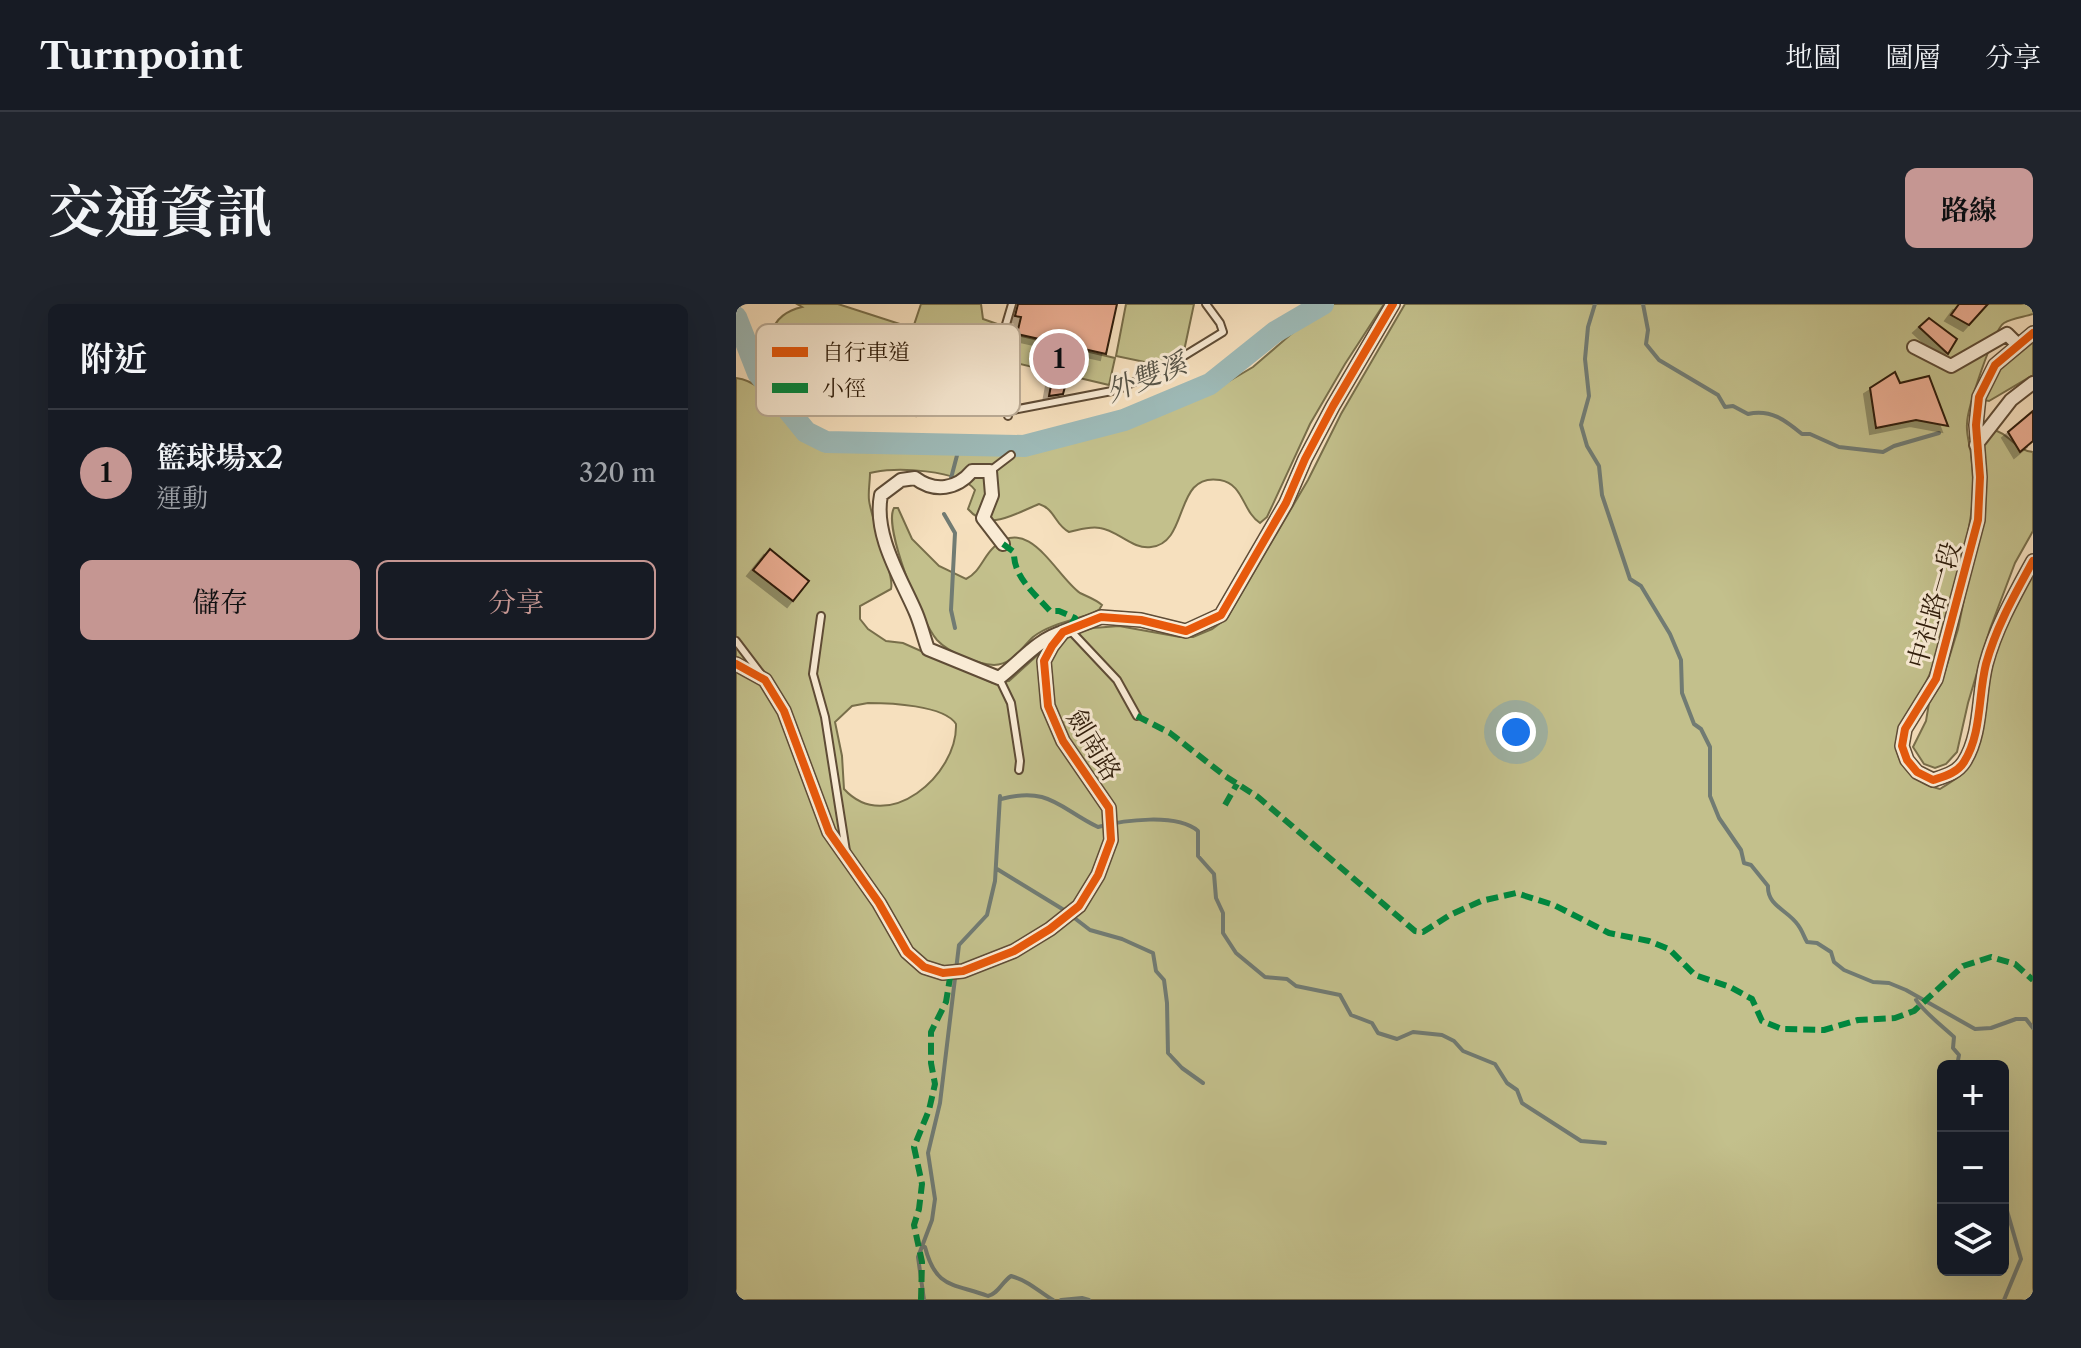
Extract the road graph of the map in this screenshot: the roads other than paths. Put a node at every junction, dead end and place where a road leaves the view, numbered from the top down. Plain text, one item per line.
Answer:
1 (1012, 304) edge
2 (1206, 304) edge
3 (1393, 304) edge
4 (1006, 324) edge
5 (2033, 333) edge
6 (2018, 345) junction
7 (1914, 347) dead end
8 (2033, 383) edge
9 (1020, 409) edge
10 (1976, 445) junction
11 (1011, 455) dead end
12 (990, 471) junction
13 (1003, 544) dead end
14 (2033, 561) edge
15 (821, 616) dead end
16 (1066, 630) junction
17 (736, 641) edge
18 (736, 664) edge
19 (999, 678) junction
20 (765, 680) junction
21 (1137, 716) dead end
22 (1019, 770) dead end
23 (847, 858) junction

1 - 4 lane
2 - 9 lane
3 - 16 street
5 - 6 street, 中社路一段
6 - 7 street
6 - 10 street, 中社路一段
8 - 10 street
10 - 14 street, 中社路一段
11 - 12 lane
12 - 13 street
12 - 19 street
15 - 23 lane
16 - 19 street
16 - 21 lane
16 - 23 street, 劍南路
17 - 20 lane
18 - 20 street
19 - 22 lane
20 - 23 street, 劍南路

